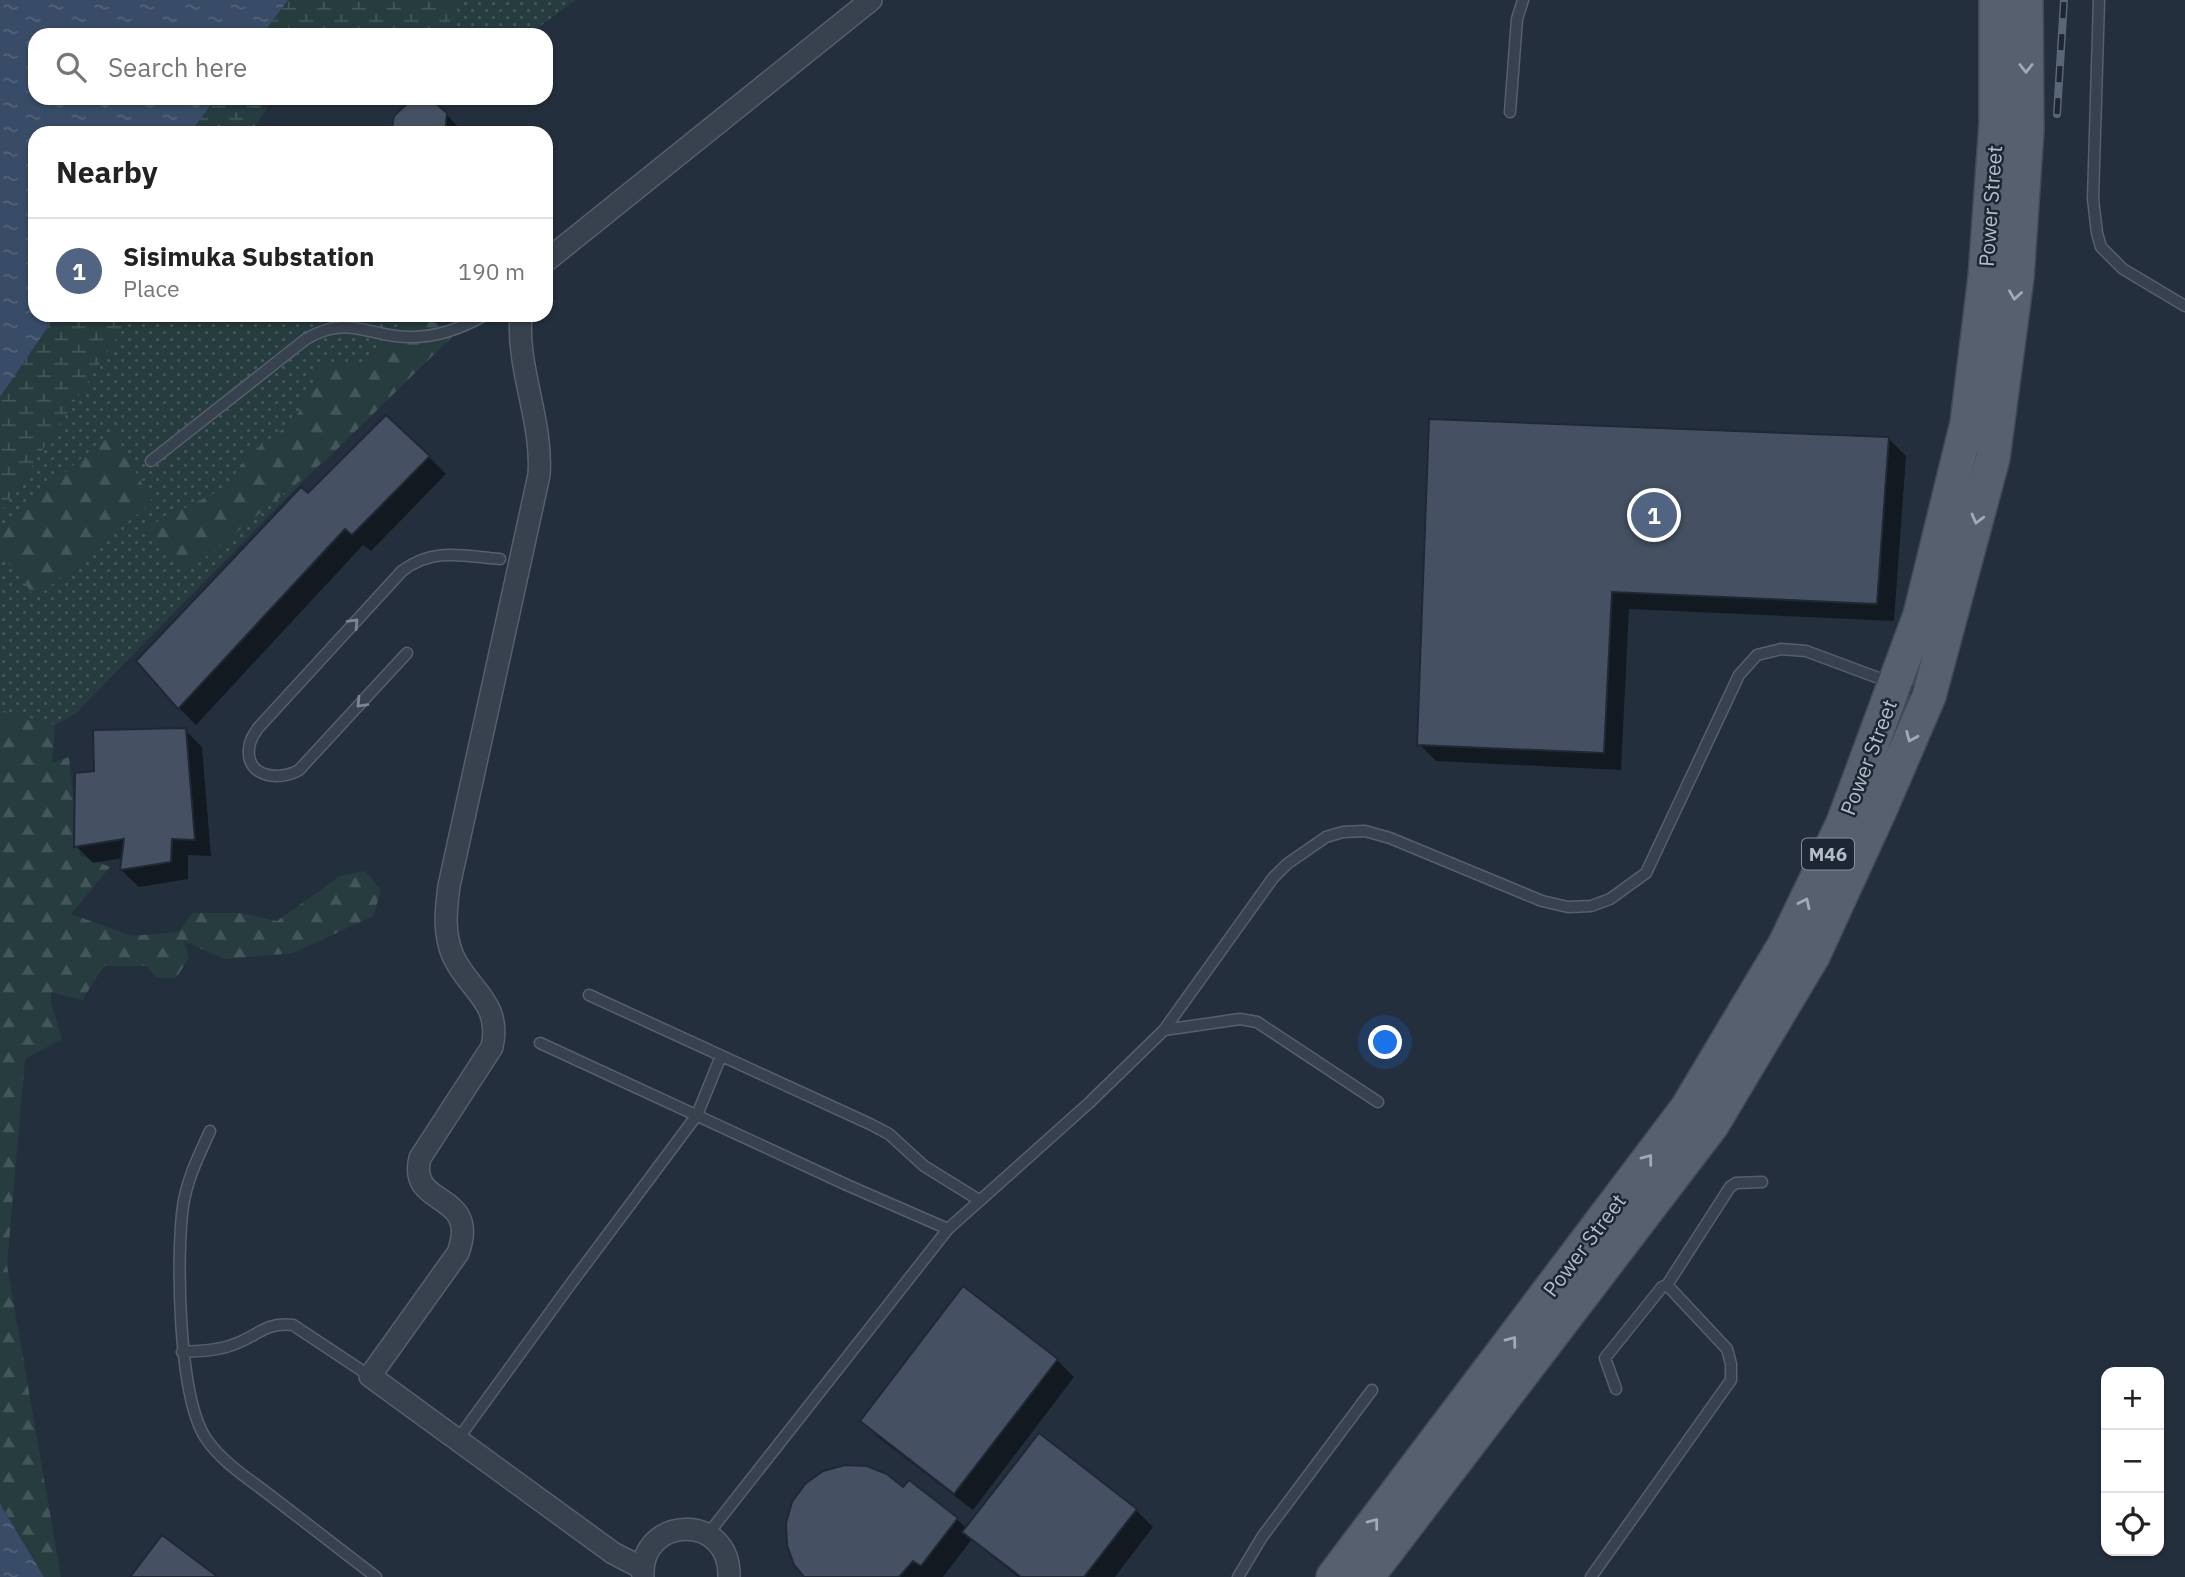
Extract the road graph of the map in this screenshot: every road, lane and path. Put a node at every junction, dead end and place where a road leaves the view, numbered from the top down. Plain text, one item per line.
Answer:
1 (872, 0) edge
2 (1523, 0) edge
3 (1996, 0) edge
4 (2026, 0) edge
5 (2099, 0) edge
6 (1510, 112) dead end
7 (2012, 127) junction
8 (553, 255) edge
9 (2185, 306) edge
10 (472, 322) edge
11 (521, 322) edge
12 (151, 461) dead end
13 (500, 559) dead end
14 (407, 653) dead end
15 (1895, 685) junction
16 (1928, 696) junction
17 (1799, 950) junction
18 (589, 995) dead end
19 (1164, 1030) junction
20 (540, 1043) dead end
21 (721, 1056) junction
22 (1378, 1102) dead end
23 (697, 1115) junction
24 (210, 1131) dead end
25 (1762, 1182) dead end
26 (979, 1200) junction
27 (947, 1229) junction
28 (1667, 1285) junction
29 (182, 1352) junction
30 (370, 1376) junction
31 (1616, 1389) dead end
32 (1372, 1390) dead end
33 (1480, 1407) junction
34 (458, 1439) junction
35 (708, 1534) junction
36 (642, 1573) edge
37 (376, 1577) edge
38 (730, 1577) edge
39 (1238, 1577) edge
40 (1333, 1577) edge
41 (1367, 1577) edge
42 (1591, 1577) edge

1 - 8 street
2 - 6 lane
3 - 7 main road, Power Street / M46
4 -> 7 main road, Power Street / M46
5 - 9 lane
7 - 15 main road, Power Street / M46
7 -> 16 main road, Power Street / M46
10 - 12 lane
11 - 30 street
14 -> 13 lane
15 - 16 lane
17 -> 15 main road, Power Street / M46
15 - 19 lane
16 -> 17 main road, Power Street / M46
17 - 33 main road, Power Street / M46
18 - 21 lane
19 - 22 lane
19 - 26 lane
20 - 23 lane
21 - 23 lane
21 - 26 lane
23 - 27 lane
23 - 34 lane
24 - 29 lane
25 - 28 lane
26 - 27 lane
27 - 35 lane
28 - 31 lane
28 - 42 lane
29 - 30 lane
29 - 37 lane
30 - 34 street
32 - 39 lane
40 -> 33 main road, Power Street / M46
33 - 41 main road, Power Street / M46
34 - 36 street
35 - 36 street
35 - 38 street

